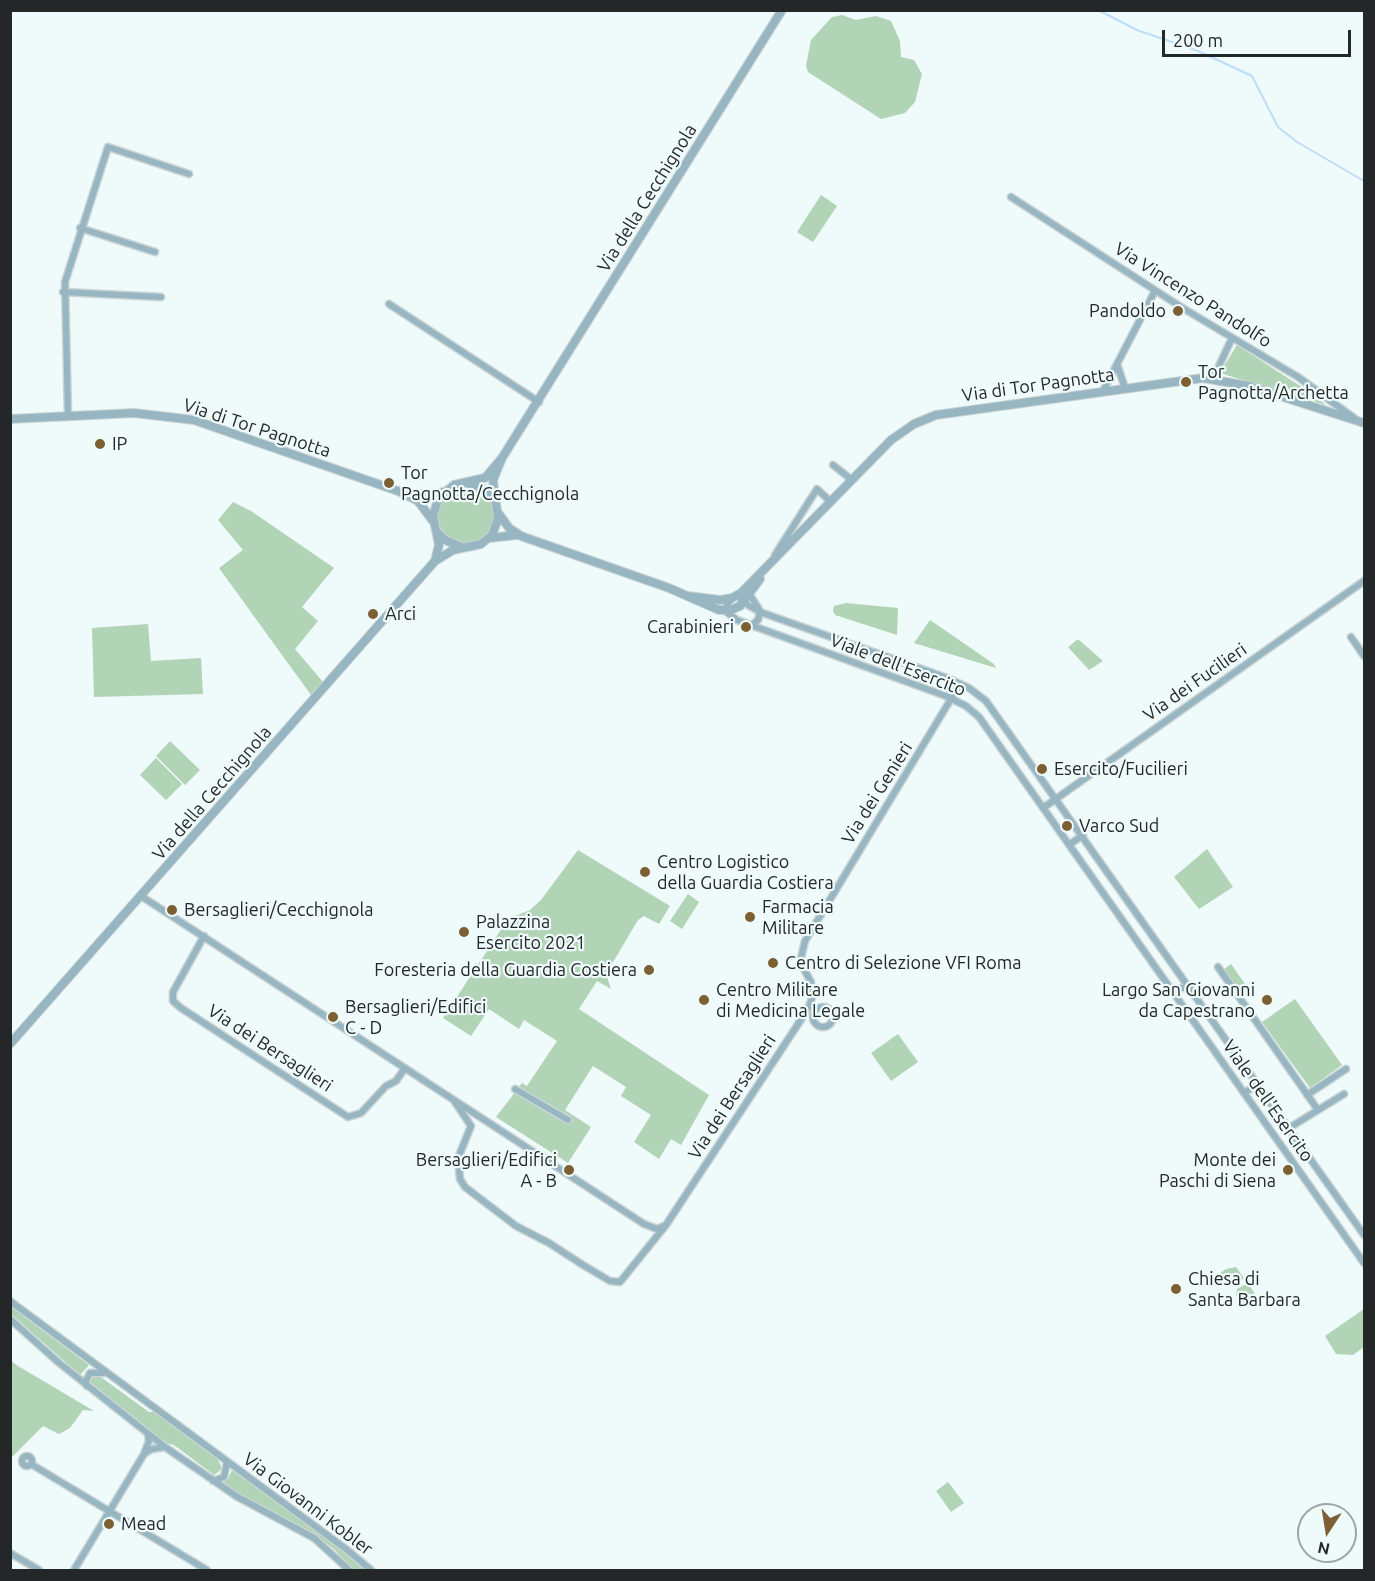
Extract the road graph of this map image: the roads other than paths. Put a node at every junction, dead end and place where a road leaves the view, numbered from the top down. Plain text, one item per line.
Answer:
1 (782, 10) edge
2 (189, 174) dead end
3 (1011, 197) dead end
4 (80, 228) junction
5 (155, 252) dead end
6 (1155, 291) junction
7 (63, 292) junction
8 (161, 297) dead end
9 (389, 304) dead end
10 (1232, 338) junction
11 (1117, 364) junction
12 (1213, 379) junction
13 (1125, 388) junction
14 (1103, 391) junction
15 (538, 402) junction
16 (68, 417) junction
17 (10, 419) edge
18 (1361, 422) edge
19 (502, 458) junction
20 (833, 465) dead end
21 (852, 480) junction
22 (468, 483) junction
23 (398, 491) junction
24 (444, 491) junction
25 (494, 500) junction
26 (831, 502) junction
27 (498, 512) junction
28 (434, 522) junction
29 (437, 531) junction
30 (521, 536) junction
31 (489, 538) junction
32 (462, 548) junction
33 (435, 561) junction
34 (769, 566) junction
35 (1365, 580) edge
36 (750, 595) junction
37 (688, 596) junction
38 (732, 598) junction
39 (744, 603) junction
40 (724, 610) junction
41 (760, 612) junction
42 (751, 626) junction
43 (1351, 638) dead end
44 (1365, 656) edge
45 (960, 684) junction
46 (952, 699) junction
47 (1056, 798) junction
48 (1043, 807) junction
49 (1083, 835) junction
50 (1069, 845) junction
51 (141, 896) junction
52 (204, 936) junction
53 (1218, 967) dead end
54 (811, 982) joint
55 (1191, 988) junction
56 (1174, 993) junction
57 (10, 1044) edge
58 (405, 1068) junction
59 (1346, 1069) dead end
60 (1258, 1084) junction
61 (515, 1089) dead end
62 (1244, 1094) junction
63 (1344, 1094) dead end
64 (1307, 1095) junction
65 (453, 1099) junction
66 (1318, 1110) junction
67 (568, 1120) dead end
68 (1289, 1128) junction
69 (1322, 1176) junction
70 (1309, 1185) junction
71 (666, 1225) junction
72 (1365, 1235) edge
73 (1364, 1248) edge
74 (1357, 1252) junction
75 (1365, 1263) edge
76 (10, 1301) edge
77 (10, 1319) edge
78 (117, 1380) junction
79 (87, 1386) junction
80 (147, 1433) junction
81 (165, 1447) junction
82 (144, 1454) junction
83 (227, 1462) junction
84 (31, 1464) dead end
85 (213, 1481) junction
86 (110, 1511) junction
87 (10, 1554) edge
88 (39, 1570) edge
89 (74, 1570) edge
90 (207, 1570) edge
91 (349, 1570) edge
92 (371, 1570) edge

1 - 15 street, Via della Cecchignola
2 - 4 street
3 - 6 street, Via Vincenzo Pandolfo
4 - 5 street
4 - 7 street
6 - 10 street, Via Vincenzo Pandolfo
6 - 11 street
7 - 8 street
7 - 16 street
9 - 15 street
10 - 12 street
10 - 18 street, Via Vincenzo Pandolfo
11 - 13 street
11 - 14 street
12 - 13 street, Via di Tor Pagnotta
12 - 18 street, Via di Tor Pagnotta
13 - 14 street, Via di Tor Pagnotta
14 - 21 street, Via di Tor Pagnotta
15 - 19 street, Via della Cecchignola
16 - 17 street, Via di Tor Pagnotta
16 - 23 street, Via di Tor Pagnotta
19 - 22 street, Via della Cecchignola
19 - 25 street, Via della Cecchignola
20 - 21 street
21 - 26 street, Via di Tor Pagnotta
22 - 24 street, Via della Cecchignola
22 - 25 street
23 - 24 street, Via di Tor Pagnotta
23 - 28 street, Via di Tor Pagnotta
24 - 28 street
25 - 27 street, Via della Cecchignola
26 - 34 street, Via di Tor Pagnotta
26 - 34 street
27 - 30 street
27 - 31 street
28 - 29 street
29 - 32 street
29 - 33 street
30 - 31 street
30 - 37 street
31 - 32 street, Via della Cecchignola
32 - 33 street, Via della Cecchignola
33 - 51 street, Via della Cecchignola
34 - 36 street, Via di Tor Pagnotta
34 - 38 street, Via di Tor Pagnotta
35 - 47 street, Via dei Fucilieri
36 - 39 street, Via di Tor Pagnotta
36 - 41 street
37 - 38 street
37 - 40 street
38 - 39 street, Viale dell'Esercito
38 - 40 street
39 - 40 street
39 - 41 street, Viale dell'Esercito
40 - 42 street, Viale dell'Esercito
41 - 42 street
41 - 45 street, Viale dell'Esercito
42 - 46 street, Viale dell'Esercito
43 - 44 street
45 - 46 street, Via dei Genieri
45 - 47 street, Viale dell'Esercito
46 - 48 street, Viale dell'Esercito
46 - 54 street, Via dei Genieri
47 - 48 street, Via dei Fucilieri
47 - 49 street, Viale dell'Esercito
48 - 50 street, Viale dell'Esercito
49 - 50 street
49 - 55 street, Viale dell'Esercito
50 - 56 street, Viale dell'Esercito
51 - 52 street, Via dei Bersaglieri
51 - 57 street, Via della Cecchignola
52 - 58 street, Via dei Bersaglieri
52 - 58 street, Via dei Bersaglieri
53 - 64 street
54 - 71 street, Via dei Bersaglieri
55 - 56 street
55 - 60 street, Viale dell'Esercito
56 - 62 street, Viale dell'Esercito
58 - 65 street, Via dei Bersaglieri
59 - 64 street
60 - 62 street
60 - 68 street, Viale dell'Esercito
61 - 67 street
62 - 70 street, Viale dell'Esercito
63 - 66 street
64 - 66 street
65 - 71 street, Via dei Bersaglieri
65 - 71 street, Via dei Bersaglieri
66 - 68 street
68 - 69 street, Viale dell'Esercito
69 - 70 street
69 - 72 street, Viale dell'Esercito
70 - 74 street, Viale dell'Esercito
73 - 74 street
74 - 75 street, Viale dell'Esercito
76 - 78 street, Via Giovanni Kobler
77 - 79 street, Via Giovanni Kobler
78 - 79 street, Via Giovanni Kobler
78 - 83 street, Via Giovanni Kobler
79 - 80 street, Via Giovanni Kobler
80 - 81 street, Via Giovanni Kobler
80 - 82 street
81 - 82 street
81 - 85 street, Via Giovanni Kobler
82 - 86 street
83 - 85 street, Via Giovanni Kobler
83 - 92 street, Via Giovanni Kobler
84 - 86 street
85 - 91 street, Via Giovanni Kobler
86 - 89 street
86 - 90 street
87 - 88 street

